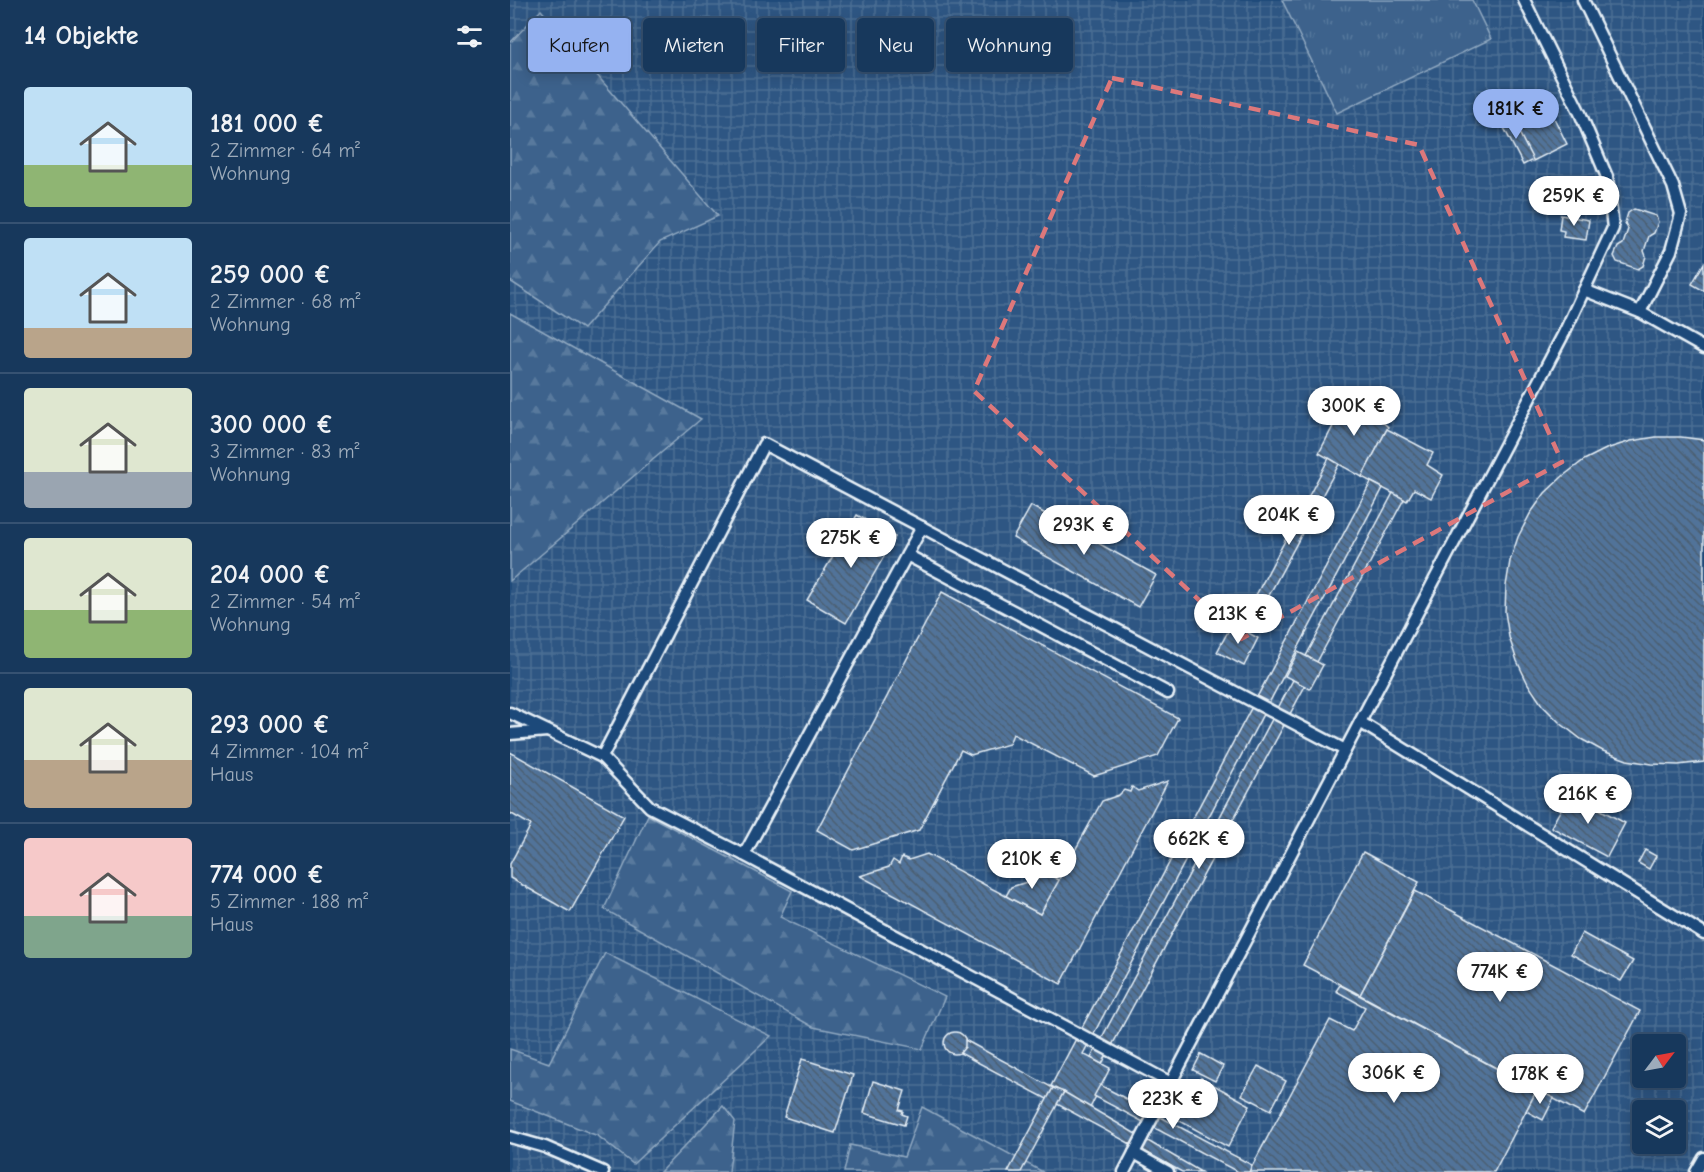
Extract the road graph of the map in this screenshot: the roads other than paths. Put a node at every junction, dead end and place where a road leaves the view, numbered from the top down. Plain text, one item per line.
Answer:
1 (1524, 0) edge
2 (1583, 0) edge
3 (1584, 290) junction
4 (1640, 312) junction
5 (1704, 348) edge
6 (922, 527) junction
7 (907, 555) junction
8 (1168, 693) dead end
9 (510, 713) edge
10 (1360, 722) junction
11 (548, 731) junction
12 (510, 734) edge
13 (1345, 750) junction
14 (602, 757) junction
15 (744, 855) junction
16 (1704, 934) edge
17 (1171, 1083) junction
18 (510, 1137) edge
19 (1134, 1153) junction
20 (1704, 1158) edge
21 (603, 1172) edge
22 (1124, 1172) edge
23 (1168, 1172) edge
24 (1696, 1172) edge

1 - 3 lane
2 - 4 lane
3 - 4 lane
3 - 10 lane
4 - 5 lane
6 - 7 lane
6 - 13 lane
6 - 14 lane
7 - 8 lane
7 - 15 lane
9 - 11 lane
10 - 13 lane
10 - 16 lane
11 - 12 lane
11 - 14 lane
13 - 17 lane
14 - 15 lane
15 - 17 lane
17 - 19 lane
18 - 21 lane
19 - 22 lane
19 - 23 lane
20 - 24 lane

